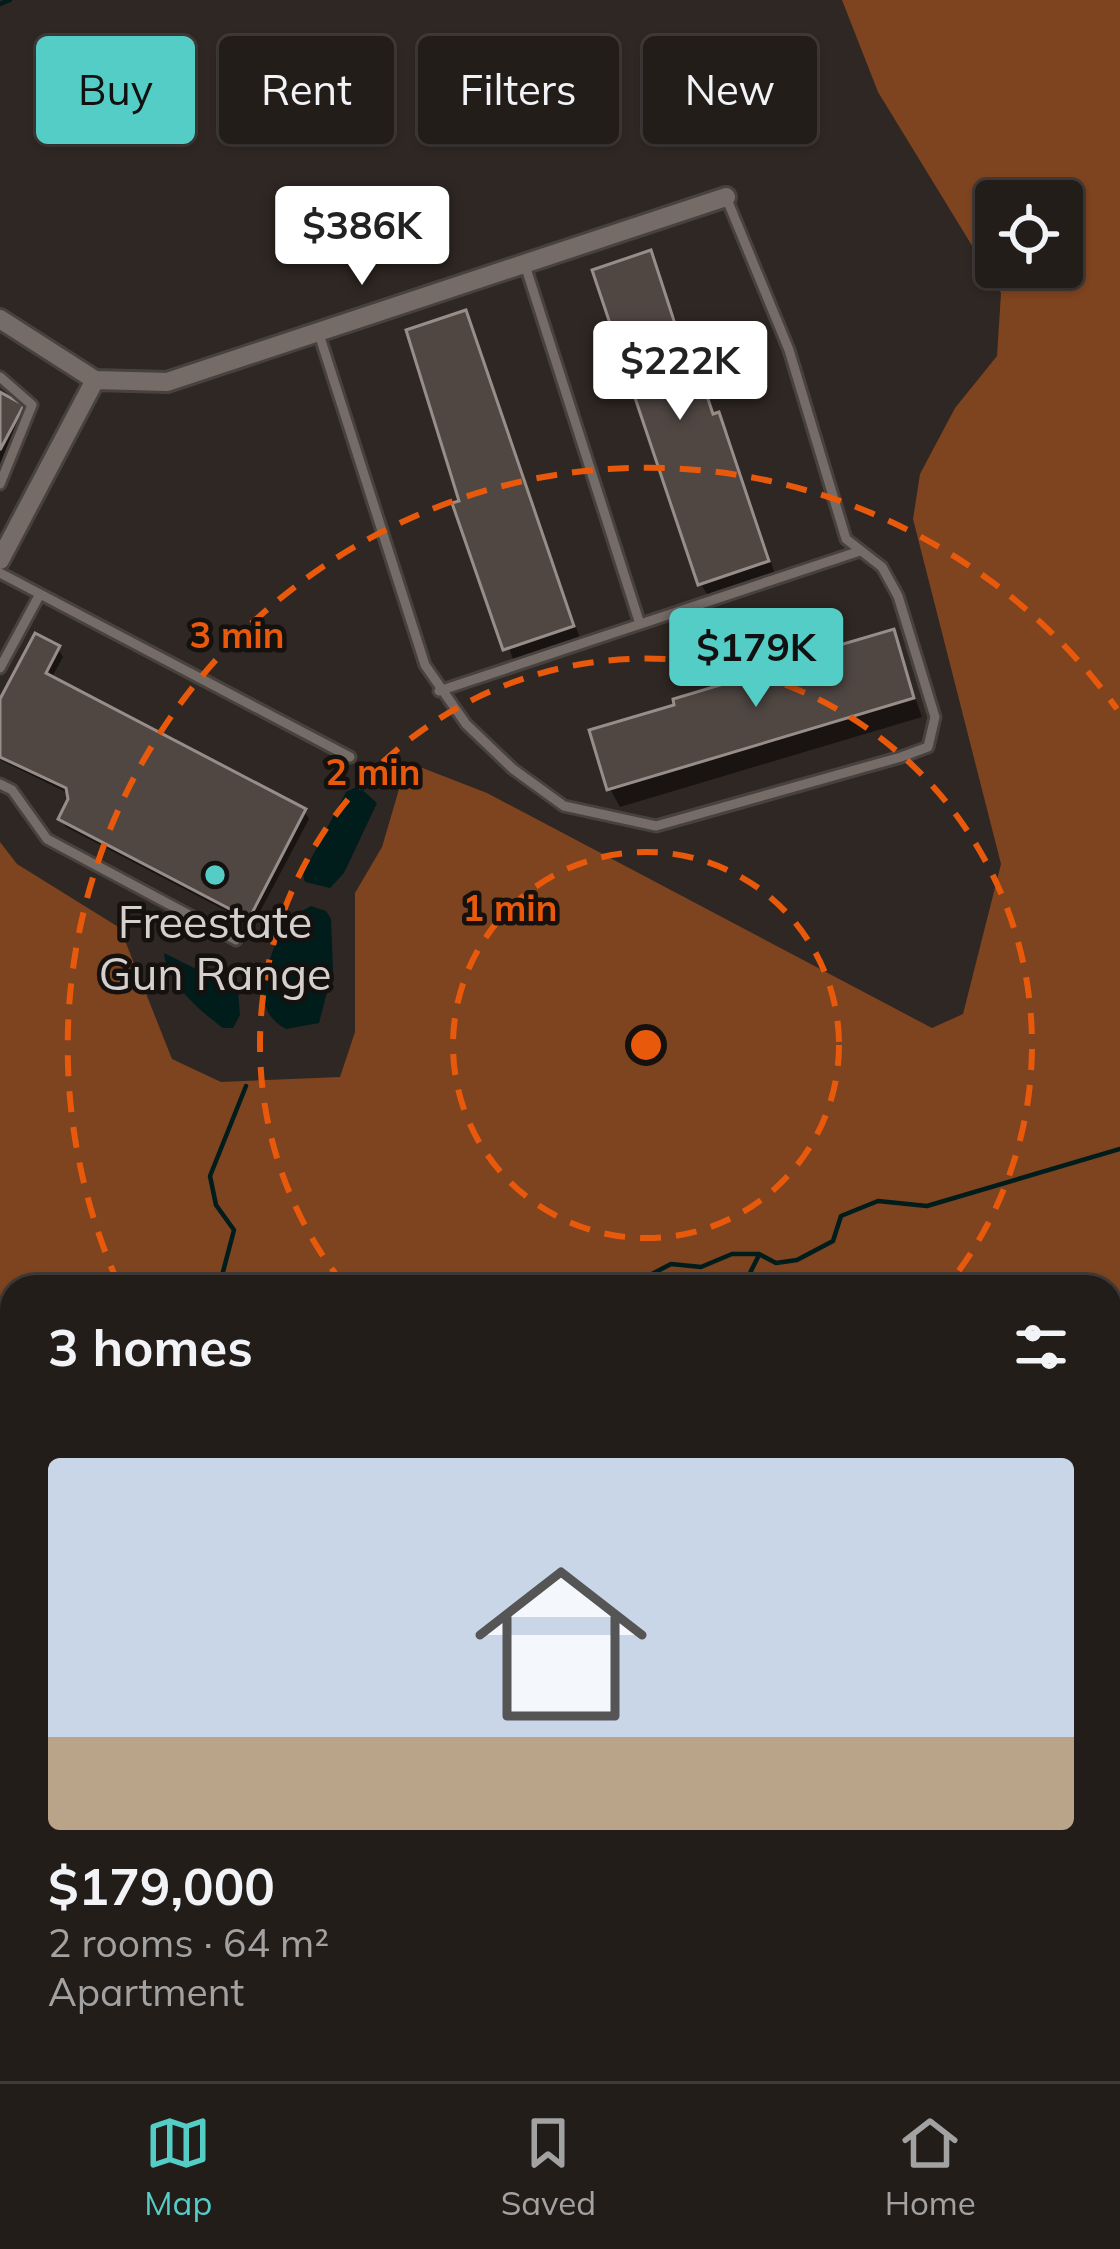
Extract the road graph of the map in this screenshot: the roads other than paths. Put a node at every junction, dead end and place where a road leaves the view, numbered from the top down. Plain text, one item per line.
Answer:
1 (726, 197) joint
2 (524, 262) junction
3 (0, 319) edge
4 (318, 331) junction
5 (0, 377) edge
6 (95, 380) junction
7 (0, 484) edge
8 (860, 551) junction
9 (0, 560) edge
10 (0, 573) edge
11 (40, 594) junction
12 (640, 621) junction
13 (0, 668) edge
14 (439, 691) junction
15 (350, 757) dead end
16 (0, 784) edge
17 (236, 940) dead end

1 - 2 street
1 - 8 lane
2 - 4 street
2 - 12 lane
3 - 6 street
4 - 6 street
4 - 14 lane
5 - 7 lane
6 - 9 street
8 - 12 lane
8 - 14 lane
10 - 11 lane
11 - 13 lane
11 - 15 lane
12 - 14 lane
16 - 17 lane

